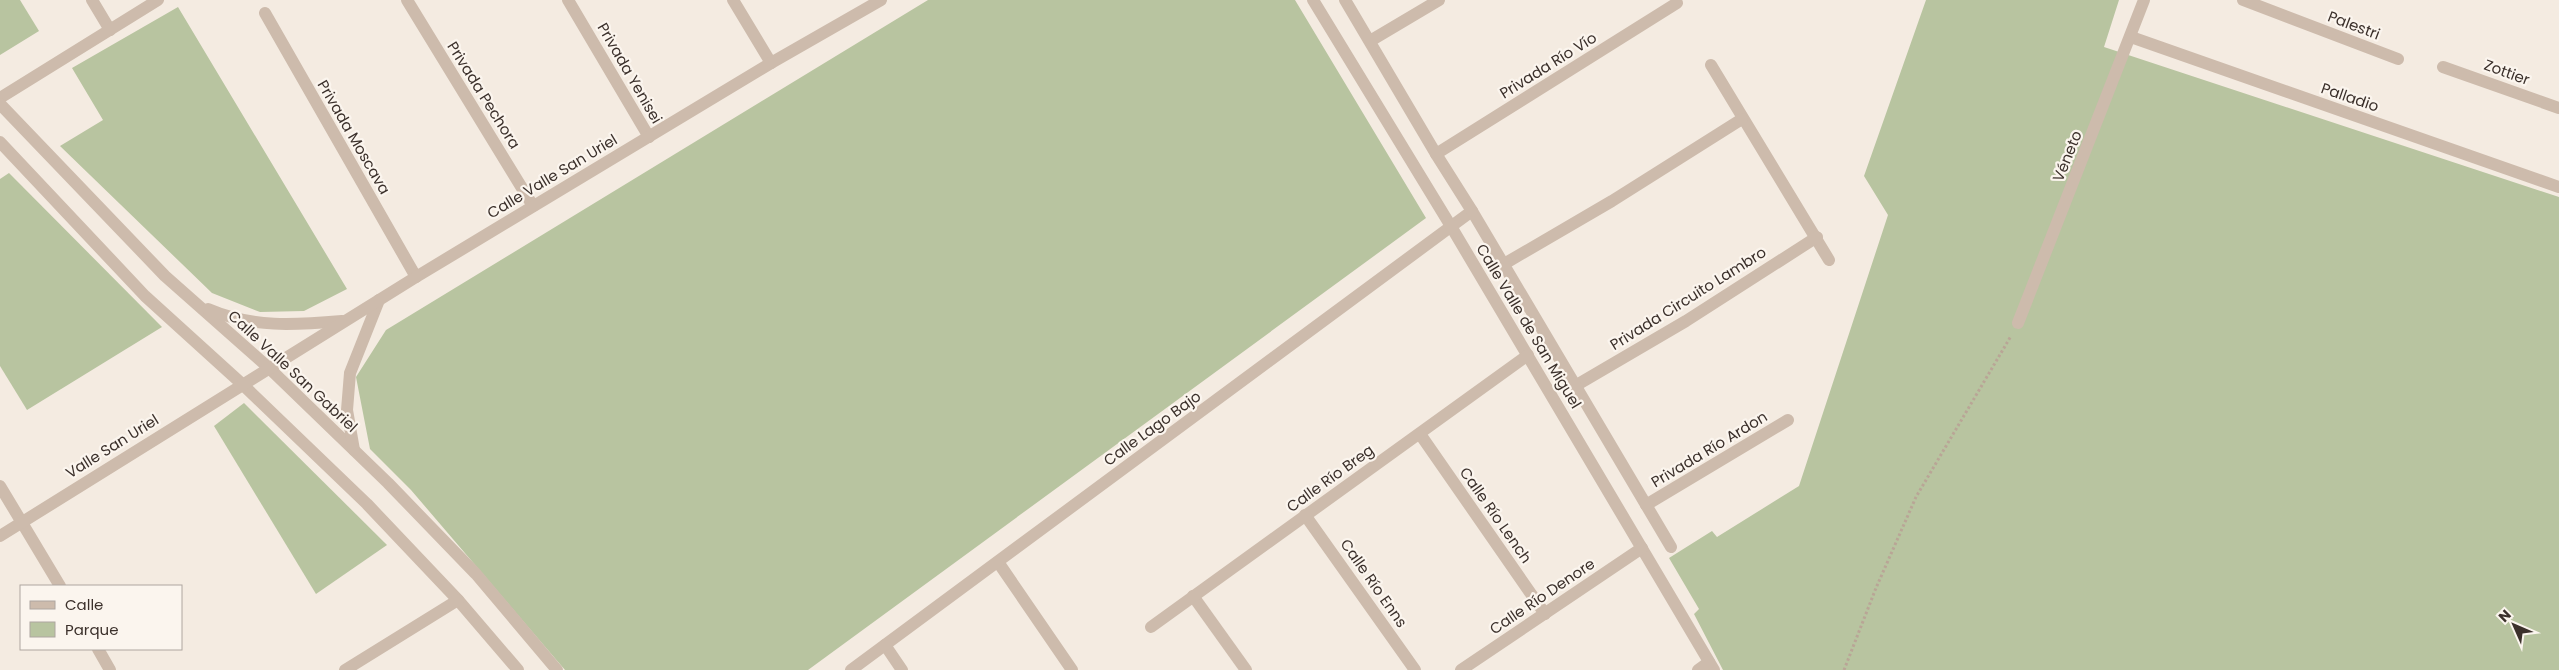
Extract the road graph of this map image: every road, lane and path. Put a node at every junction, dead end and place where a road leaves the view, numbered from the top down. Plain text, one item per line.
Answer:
1 (92, 0) edge
2 (158, 0) edge
3 (407, 0) edge
4 (568, 0) edge
5 (732, 0) edge
6 (881, 0) edge
7 (1313, 0) edge
8 (1345, 0) edge
9 (1439, 0) edge
10 (2144, 0) edge
11 (2243, 0) edge
12 (1677, 3) dead end
13 (265, 13) dead end
14 (110, 30) junction
15 (2131, 37) junction
16 (1370, 41) junction
17 (2398, 59) dead end
18 (771, 63) junction
19 (1711, 65) dead end
20 (2443, 67) dead end
21 (0, 98) edge
22 (0, 104) edge
23 (2559, 108) edge
24 (1742, 119) junction
25 (648, 137) junction
26 (0, 142) edge
27 (1436, 154) junction
28 (2559, 187) edge
29 (534, 206) junction
30 (1472, 211) junction
31 (1452, 228) junction
32 (1816, 238) junction
33 (1829, 260) dead end
34 (1504, 264) junction
35 (416, 277) junction
36 (378, 300) junction
37 (197, 305) junction
38 (345, 321) junction
39 (2018, 323) joint
40 (1528, 355) junction
41 (269, 368) junction
42 (242, 384) junction
43 (1576, 386) junction
44 (1788, 420) dead end
45 (1420, 434) junction
46 (354, 450) junction
47 (0, 486) edge
48 (1646, 505) junction
49 (1305, 515) junction
50 (22, 522) junction
51 (0, 536) edge
52 (1671, 547) dead end
53 (1642, 548) junction
54 (998, 562) junction
55 (59, 585) edge
56 (1193, 596) junction
57 (458, 600) junction
58 (1545, 614) junction
59 (1150, 628) dead end
60 (885, 645) junction
61 (99, 650) edge
62 (1712, 666) edge
63 (110, 670) edge
64 (345, 670) edge
65 (518, 670) edge
66 (557, 670) edge
67 (851, 670) edge
68 (902, 670) edge
69 (1072, 670) edge
70 (1246, 670) edge
71 (1415, 670) edge
72 (1461, 670) edge
73 (1698, 670) edge
74 (1844, 670) edge

1 - 14 street
2 - 14 street
3 - 29 street, Privada Pechora
4 - 25 street, Privada Yenisei
5 - 18 street
6 - 18 street, Calle Valle San Uriel
7 - 31 street, Calle Valle de San Miguel
8 - 16 street, Calle Valle de San Miguel
9 - 16 street
10 - 15 street, Véneto
11 - 17 street, Palestri
12 - 27 street, Privada Río Vío
13 - 35 street, Privada Moscava
14 - 21 street
15 - 28 street, Palladio
15 - 39 street, Véneto
16 - 27 street, Calle Valle de San Miguel
18 - 25 street, Calle Valle San Uriel
19 - 24 street
20 - 23 street, Zottier
22 - 37 street, Calle Valle San Gabriel
24 - 32 street
24 - 34 street
25 - 29 street, Calle Valle San Uriel
26 - 42 street
27 - 30 street, Calle Valle de San Miguel
29 - 35 street, Calle Valle San Uriel
30 - 31 street, Calle Lago Bajo
30 - 34 street, Calle Valle de San Miguel
31 - 40 street, Calle Valle de San Miguel
31 - 54 street, Calle Lago Bajo
32 - 33 street
32 - 43 street, Privada Circuito Lambro
34 - 43 street, Calle Valle de San Miguel
35 - 36 street, Calle Valle San Uriel
36 - 38 street, Calle Valle San Uriel
36 - 46 street
37 - 38 street
37 - 41 street, Calle Valle San Gabriel
38 - 41 street, Calle Valle San Uriel
39 - 74 path
40 - 45 street, Calle Río Breg
40 - 53 street, Calle Valle de San Miguel
41 - 42 street, Calle Valle San Uriel
41 - 46 street, Calle Valle San Gabriel
42 - 50 street, Valle San Uriel
42 - 57 street
43 - 48 street, Calle Valle de San Miguel
44 - 48 street, Privada Río Ardon
45 - 49 street, Calle Río Breg
45 - 58 street, Calle Río Lench
46 - 66 street, Calle Valle San Gabriel
47 - 50 street
48 - 52 street, Calle Valle de San Miguel
49 - 56 street, Calle Río Breg
49 - 71 street, Calle Río Enns
50 - 51 street, Valle San Uriel
50 - 55 street
53 - 58 street, Calle Río Denore
53 - 62 street, Calle Valle de San Miguel
54 - 60 street, Calle Lago Bajo
54 - 69 street
56 - 59 street, Calle Río Breg
56 - 70 street
57 - 64 street
57 - 65 street
58 - 72 street, Calle Río Denore
60 - 67 street, Calle Lago Bajo
60 - 68 street
61 - 63 street
62 - 73 street

